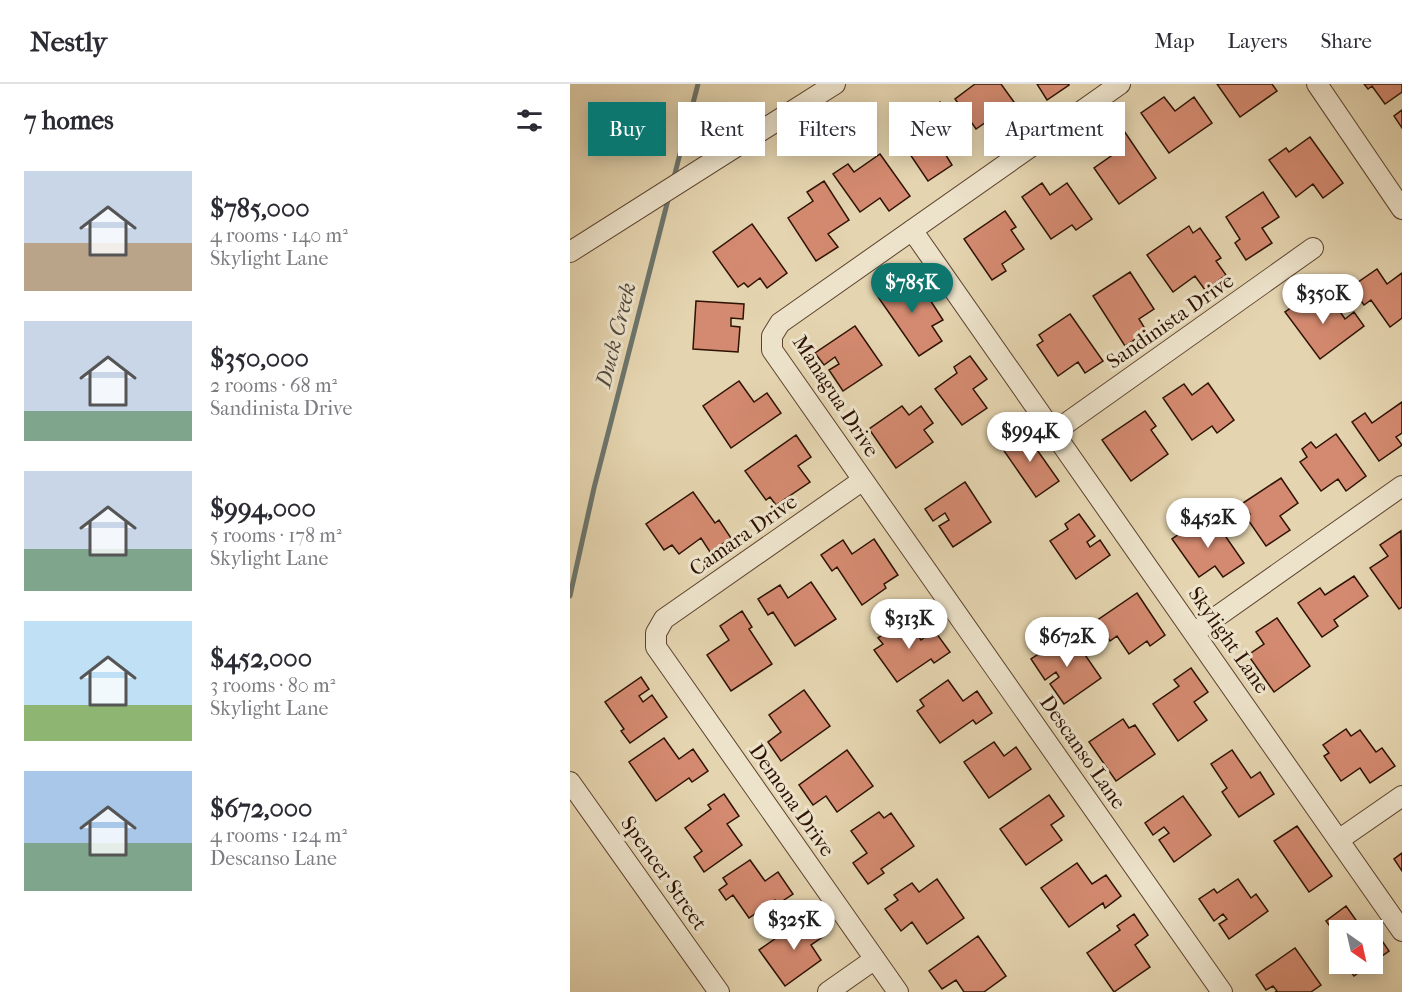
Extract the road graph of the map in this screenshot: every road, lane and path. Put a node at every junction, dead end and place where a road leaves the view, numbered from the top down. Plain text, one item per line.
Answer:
1 (834, 84) edge
2 (1120, 84) edge
3 (1317, 84) edge
4 (1402, 209) edge
5 (912, 230) junction
6 (1313, 248) dead end
7 (570, 252) edge
8 (1054, 432) junction
9 (863, 480) junction
10 (1402, 486) edge
11 (1195, 632) junction
12 (656, 633) joint
13 (570, 782) edge
14 (1402, 796) edge
15 (1340, 839) junction
16 (1402, 931) edge
17 (874, 959) junction
18 (719, 992) edge
19 (828, 992) edge
20 (898, 992) edge
21 (1222, 992) edge

1 - 7 street
2 - 5 street, Managua Drive
3 - 4 street
5 - 8 street, Skylight Lane
5 - 9 street, Managua Drive
6 - 8 street, Sandinista Drive
8 - 11 street, Skylight Lane
9 - 12 street, Camara Drive
9 - 21 street, Descanso Lane
10 - 11 street
11 - 15 street, Skylight Lane
12 - 17 street, Demona Drive
13 - 18 street, Spencer Street
14 - 15 street
15 - 16 street, Skylight Lane
17 - 19 street
17 - 20 street, Demona Drive

